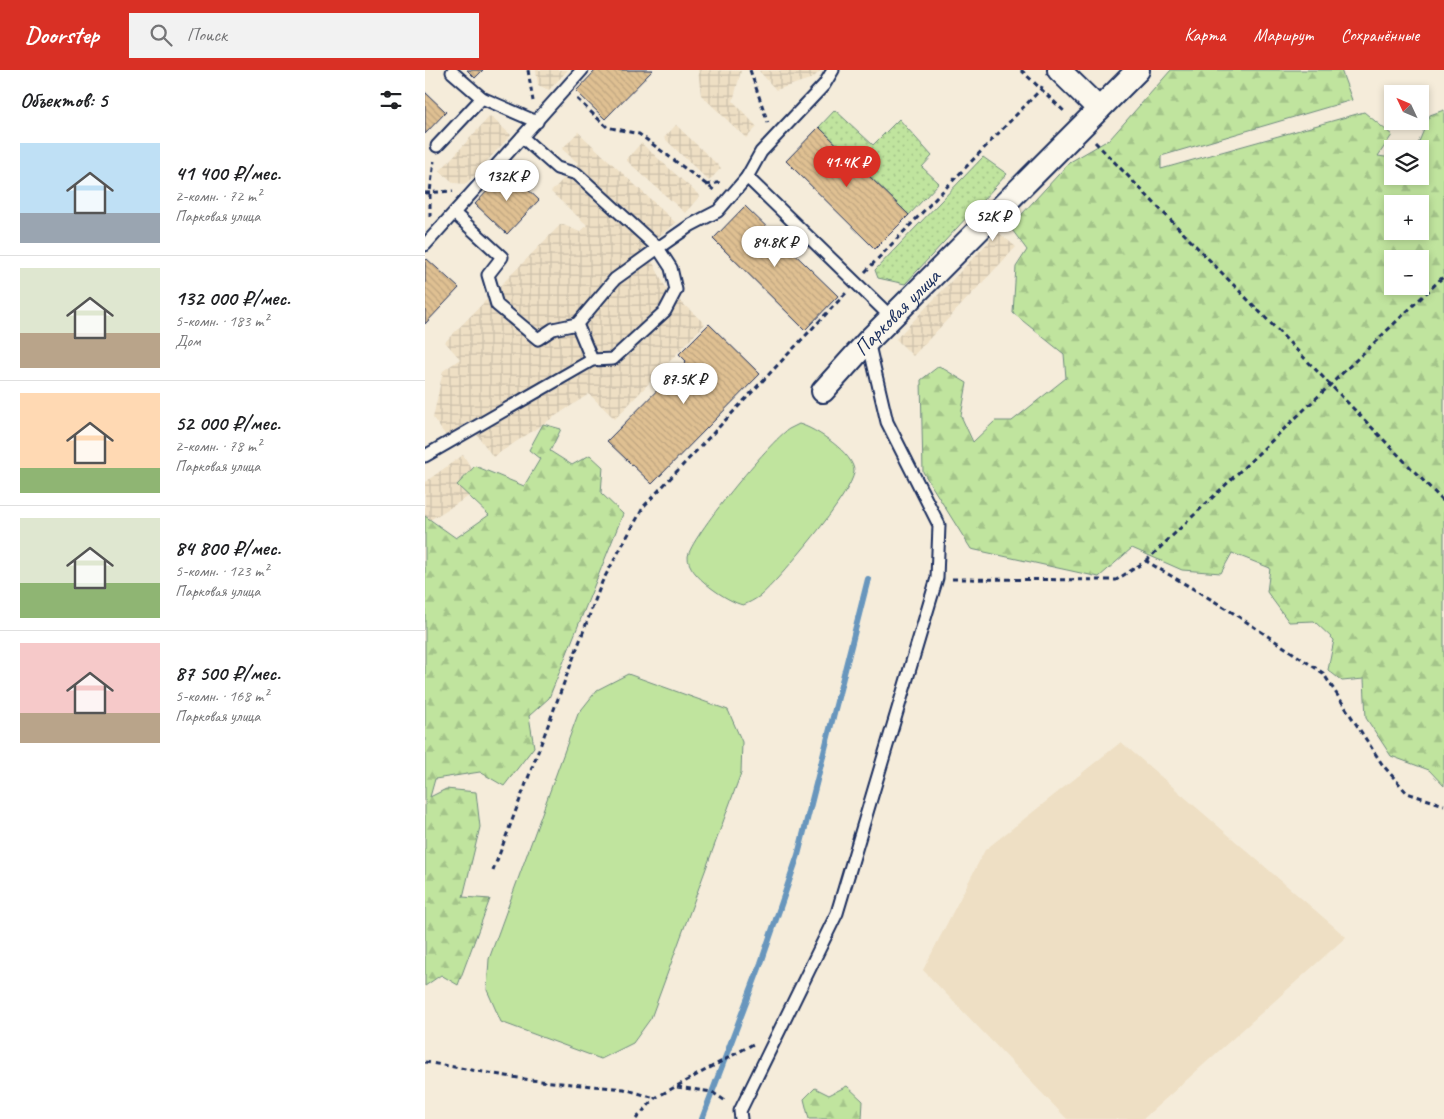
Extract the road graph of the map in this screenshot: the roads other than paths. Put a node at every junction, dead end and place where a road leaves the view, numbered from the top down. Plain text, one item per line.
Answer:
1 (582, 70) edge
2 (833, 70) edge
3 (1138, 70) edge
4 (452, 72) dead end
5 (1053, 73) edge
6 (482, 98) junction
7 (1099, 109) junction
8 (537, 122) junction
9 (522, 138) junction
10 (437, 146) road end
11 (747, 177) junction
12 (454, 213) junction
13 (427, 242) edge
14 (658, 248) junction
15 (892, 318) junction
16 (577, 324) junction
17 (868, 341) junction
18 (592, 360) junction
19 (823, 391) dead end
20 (425, 456) edge
21 (740, 1115) edge

1 - 8 lane
2 - 11 lane
3 - 7 street, Парковая улица
4 - 6 lane
5 - 7 street
6 - 8 lane
6 - 10 lane
7 - 15 street, Парковая улица
8 - 9 lane
9 - 12 lane
9 - 14 lane
11 - 14 lane
11 - 15 lane
12 - 13 lane
12 - 16 lane
14 - 16 lane
14 - 18 lane
15 - 17 street, Парковая улица
16 - 18 lane
17 - 19 street, Парковая улица
17 - 21 lane
18 - 20 lane

